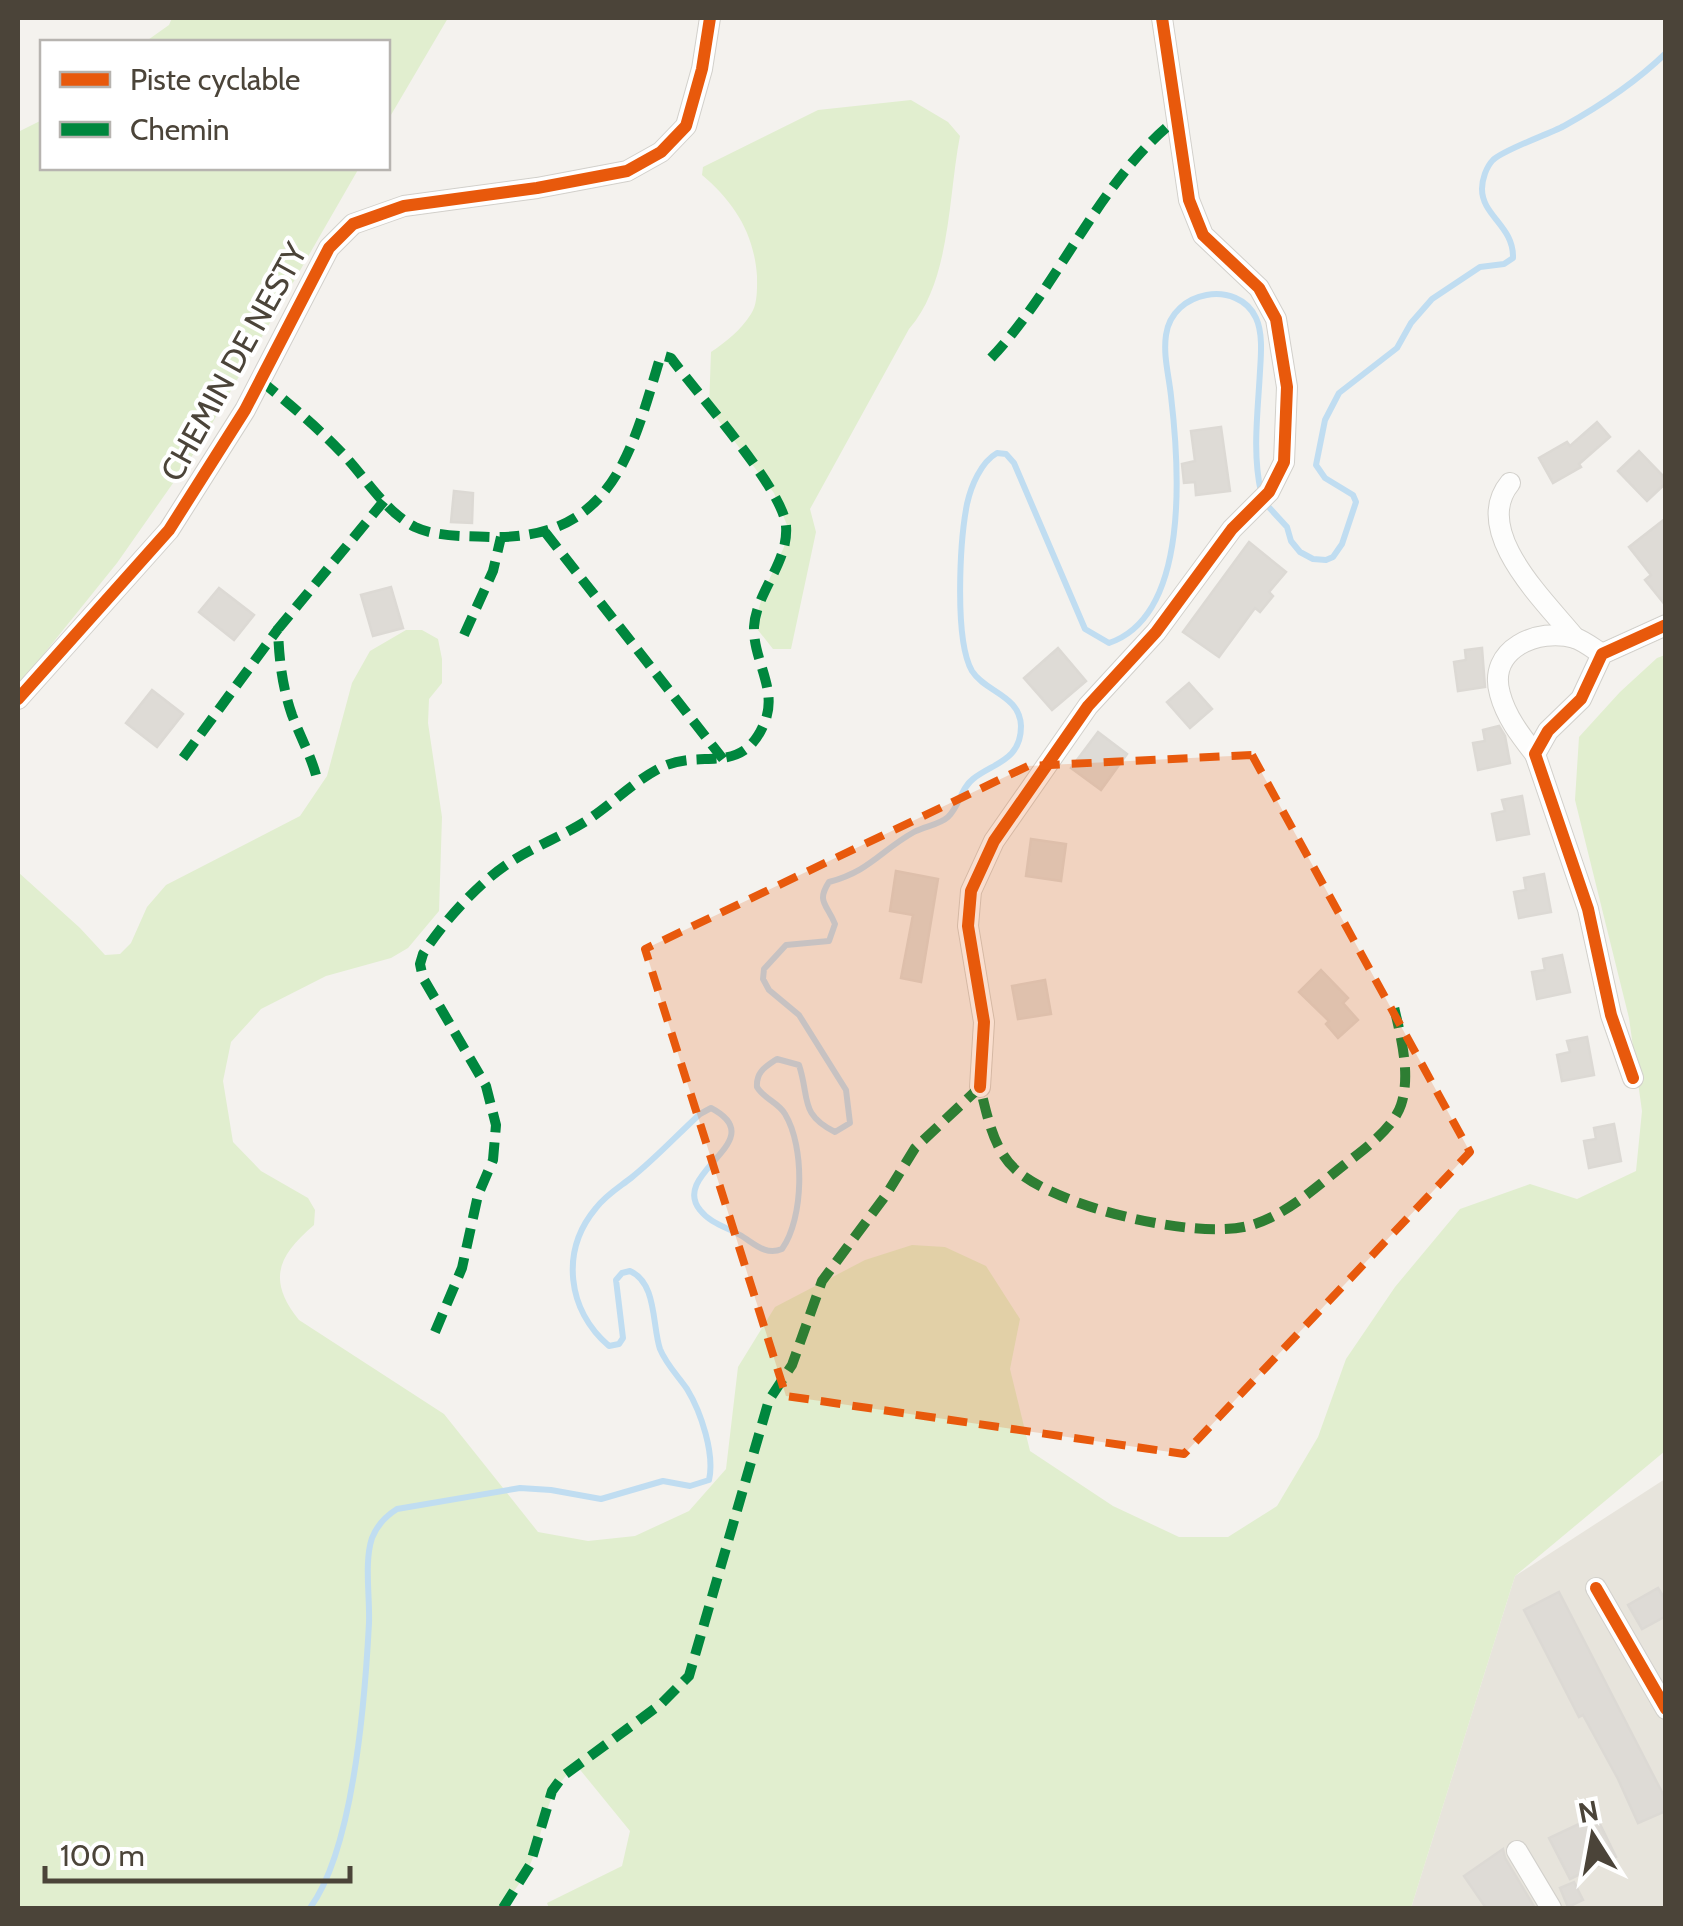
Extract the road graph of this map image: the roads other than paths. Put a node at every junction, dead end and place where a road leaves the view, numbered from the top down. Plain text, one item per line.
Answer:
1 (710, 18) edge
2 (1162, 18) edge
3 (1510, 484) dead end
4 (1666, 626) edge
5 (1575, 638) junction
6 (1602, 654) junction
7 (18, 699) edge
8 (1536, 754) junction
9 (1633, 1078) dead end
10 (980, 1087) dead end
11 (1596, 1588) dead end
12 (1666, 1709) edge
13 (1517, 1851) dead end
14 (1551, 1908) edge

1 - 7 street, CHEMIN DE NESTY
2 - 10 street
3 - 5 street
4 - 6 street
5 - 6 street
5 - 8 street
6 - 8 street
8 - 9 street
11 - 12 street
13 - 14 street

